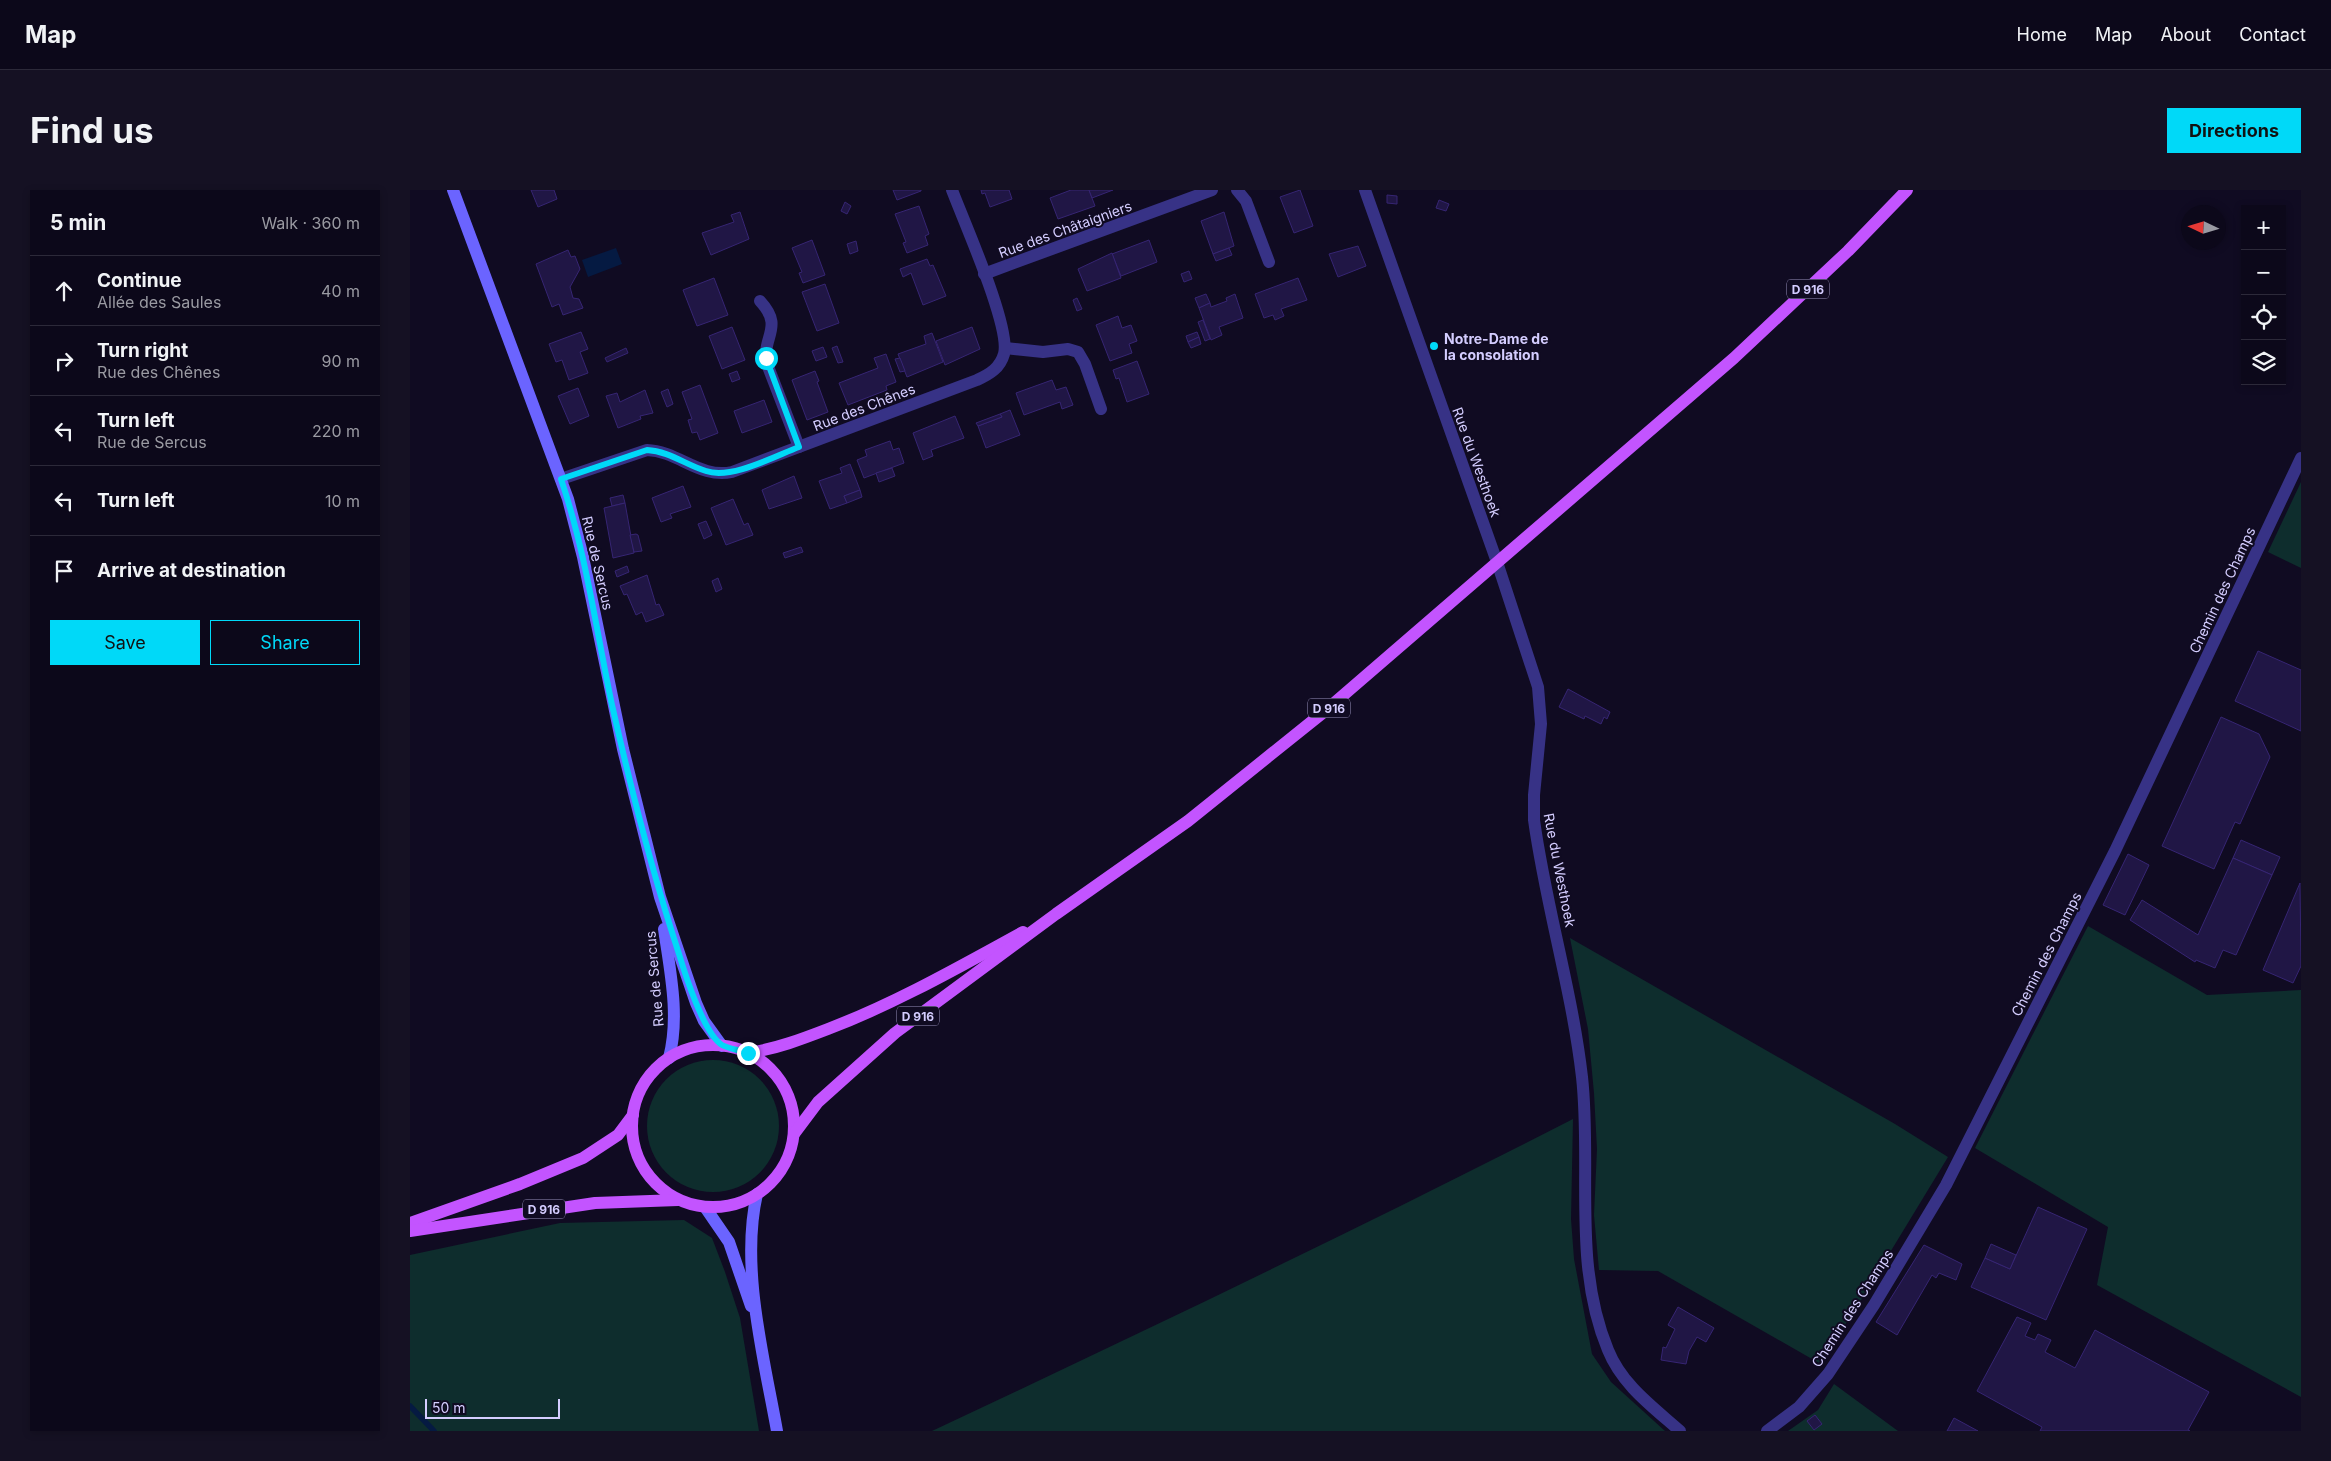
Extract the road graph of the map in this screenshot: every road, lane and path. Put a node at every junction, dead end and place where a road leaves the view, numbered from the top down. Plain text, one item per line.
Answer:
1 (453, 190) edge
2 (952, 190) edge
3 (1212, 190) edge
4 (1238, 190) edge
5 (1365, 190) edge
6 (1907, 190) edge
7 (1269, 262) dead end
8 (984, 274) junction
9 (760, 302) dead end
10 (1005, 348) junction
11 (1101, 409) dead end
12 (799, 447) junction
13 (2301, 458) edge
14 (561, 479) junction
15 (1497, 562) junction
16 (660, 897) junction
17 (1056, 914) junction
18 (722, 1046) junction
19 (748, 1053) junction
20 (669, 1058) junction
21 (633, 1115) junction
22 (794, 1134) junction
23 (757, 1194) junction
24 (680, 1200) junction
25 (705, 1207) junction
26 (410, 1223) edge
27 (410, 1231) edge
28 (758, 1330) junction
29 (777, 1431) edge
30 (1680, 1431) edge
31 (1767, 1431) edge

1 - 14 street, Rue de Sercus
2 - 8 street
3 - 8 street, Rue des Châtaigniers
4 - 7 street
5 - 15 street, Rue du Westhoek
6 - 15 main road, D 916
8 - 10 street
9 - 12 street
10 - 11 street
10 - 12 street, Rue des Chênes
12 - 14 street, Rue des Chênes
13 - 31 street, Chemin des Champs
14 - 16 street, Rue de Sercus
15 - 17 main road, D 916
15 - 30 street, Rue du Westhoek
16 - 18 street, Rue de Sercus
16 - 20 street, Rue de Sercus
17 - 19 main road, D 916
17 - 22 main road, D 916
18 - 19 main road
18 - 20 main road
19 - 22 main road
20 - 21 main road
21 - 24 main road
21 - 26 main road, D 916
22 - 23 main road
23 - 25 main road
23 - 28 street
24 - 25 main road
24 - 27 main road, D 916
25 - 28 street
28 - 29 street

